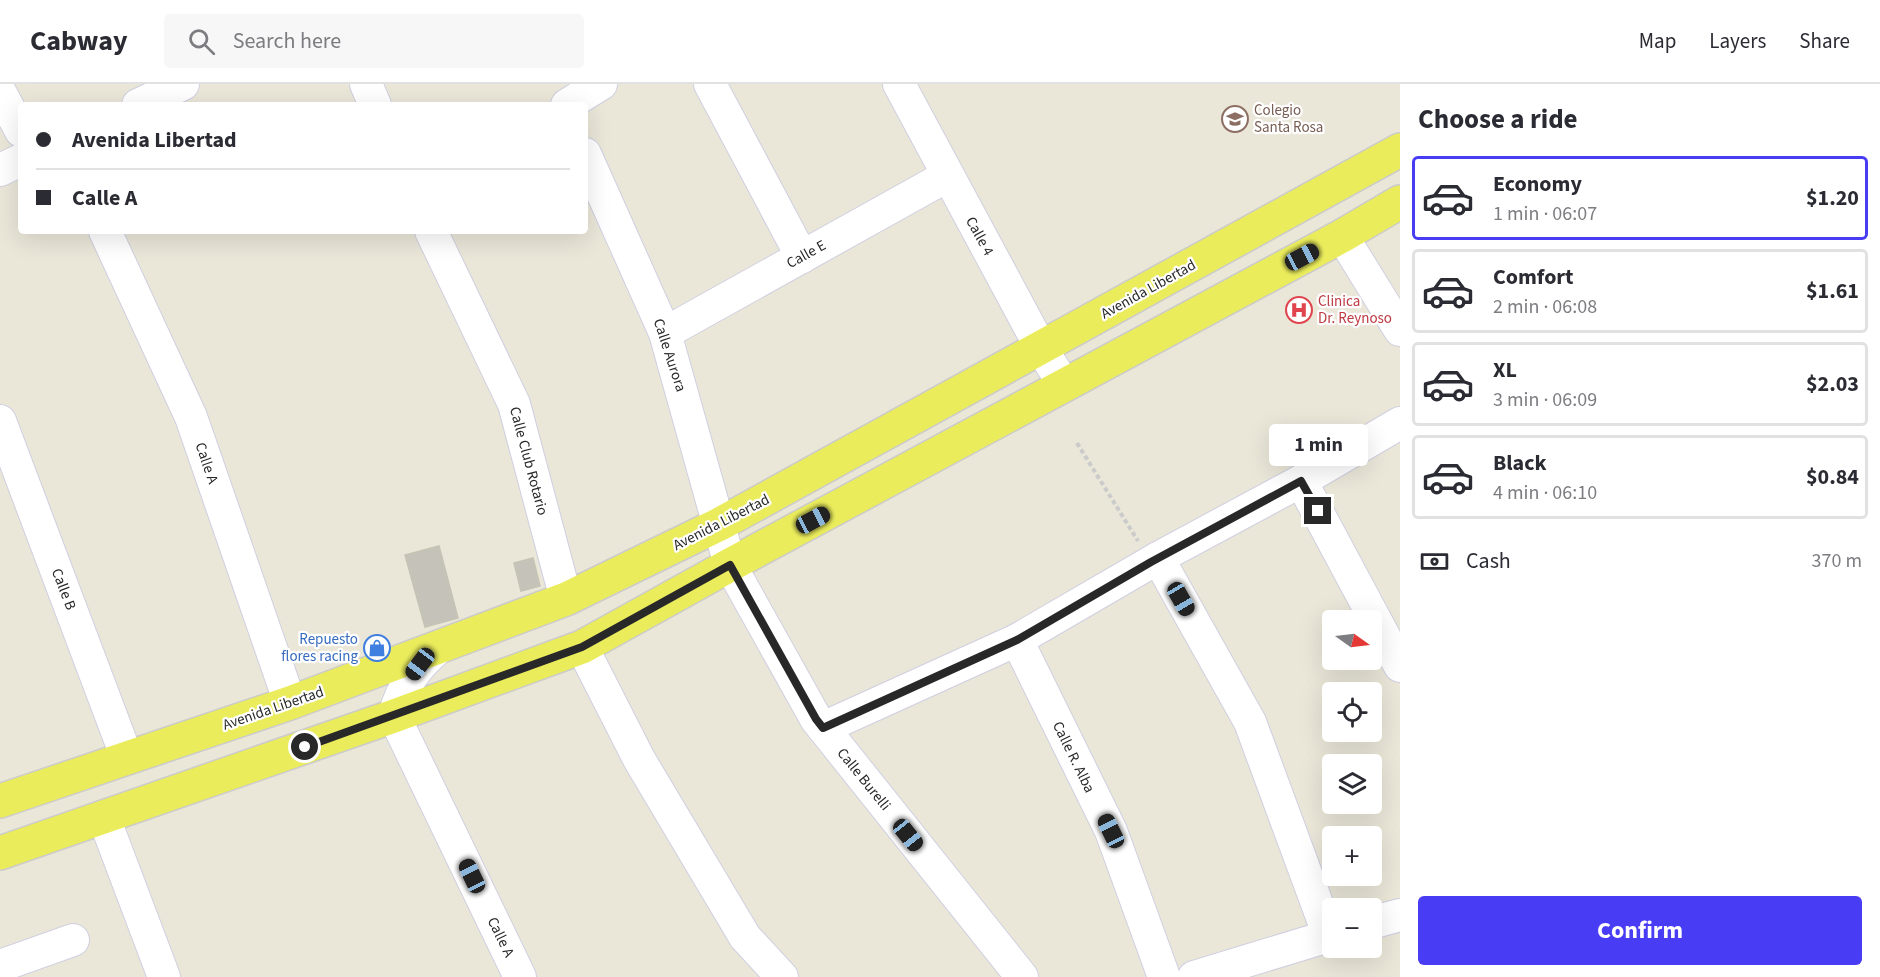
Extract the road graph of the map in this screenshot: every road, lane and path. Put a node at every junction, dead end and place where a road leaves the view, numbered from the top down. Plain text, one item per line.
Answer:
1 (183, 84) edge
2 (366, 84) edge
3 (602, 84) edge
4 (710, 84) edge
5 (899, 84) edge
6 (0, 92) edge
7 (144, 102) edge
8 (374, 102) edge
9 (572, 102) edge
10 (18, 125) edge
11 (1400, 150) edge
12 (18, 161) edge
13 (588, 161) edge
14 (0, 170) edge
15 (947, 176) junction
16 (1400, 202) edge
17 (106, 234) edge
18 (432, 234) edge
19 (1342, 236) junction
20 (802, 257) junction
21 (1400, 330) edge
22 (665, 333) junction
23 (1041, 348) junction
24 (1064, 385) junction
25 (0, 421) edge
26 (1400, 423) edge
27 (1077, 442) dead end
28 (1301, 481) junction
29 (720, 524) junction
30 (1155, 560) junction
31 (730, 565) junction
32 (566, 598) junction
33 (1017, 640) junction
34 (442, 645) junction
35 (582, 647) junction
36 (1400, 666) edge
37 (290, 703) junction
38 (394, 716) junction
39 (823, 728) junction
40 (127, 758) junction
41 (0, 801) edge
42 (104, 818) junction
43 (0, 853) edge
44 (1322, 912) edge
45 (1400, 915) edge
46 (1382, 920) edge
47 (1322, 939) edge
48 (73, 940) dead end
49 (0, 966) edge
50 (164, 977) edge
51 (520, 977) edge
52 (783, 977) edge
53 (1022, 977) edge
54 (1164, 977) edge
55 (1194, 977) edge

1 - 7 street
2 - 8 street
3 - 9 street
4 - 20 street
5 - 15 street, Calle 4
6 - 10 street
11 - 23 main road, Avenida Libertad
12 - 14 street
13 - 22 street, Calle Aurora
15 - 20 street, Calle E
15 - 23 street, Calle 4
16 - 19 main road
17 - 37 street, Calle A
18 - 32 street, Calle Club Rotario
19 - 21 street
19 - 24 main road
20 - 22 street, Calle E
22 - 29 street, Calle Aurora
23 - 24 street, Calle 4
23 - 29 main road, Avenida Libertad
24 - 31 main road
25 - 40 street, Calle B
26 - 28 street
27 - 30 path
28 - 30 street
28 - 36 street
29 - 31 street, Calle Aurora
29 - 32 main road, Avenida Libertad
30 - 33 street
30 - 44 street
31 - 35 main road
31 - 39 street, Calle Burelli
32 - 34 main road, Avenida Libertad
33 - 39 street
33 - 54 street, Calle R. Alba
34 - 37 main road, Avenida Libertad
34 - 38 street
35 - 38 main road
35 - 52 street
37 - 40 main road, Avenida Libertad
38 - 42 main road
38 - 51 street, Calle A
39 - 53 street, Calle Burelli
40 - 41 main road, Avenida Libertad
42 - 43 main road
42 - 50 street
45 - 46 street
47 - 55 street
48 - 49 street

